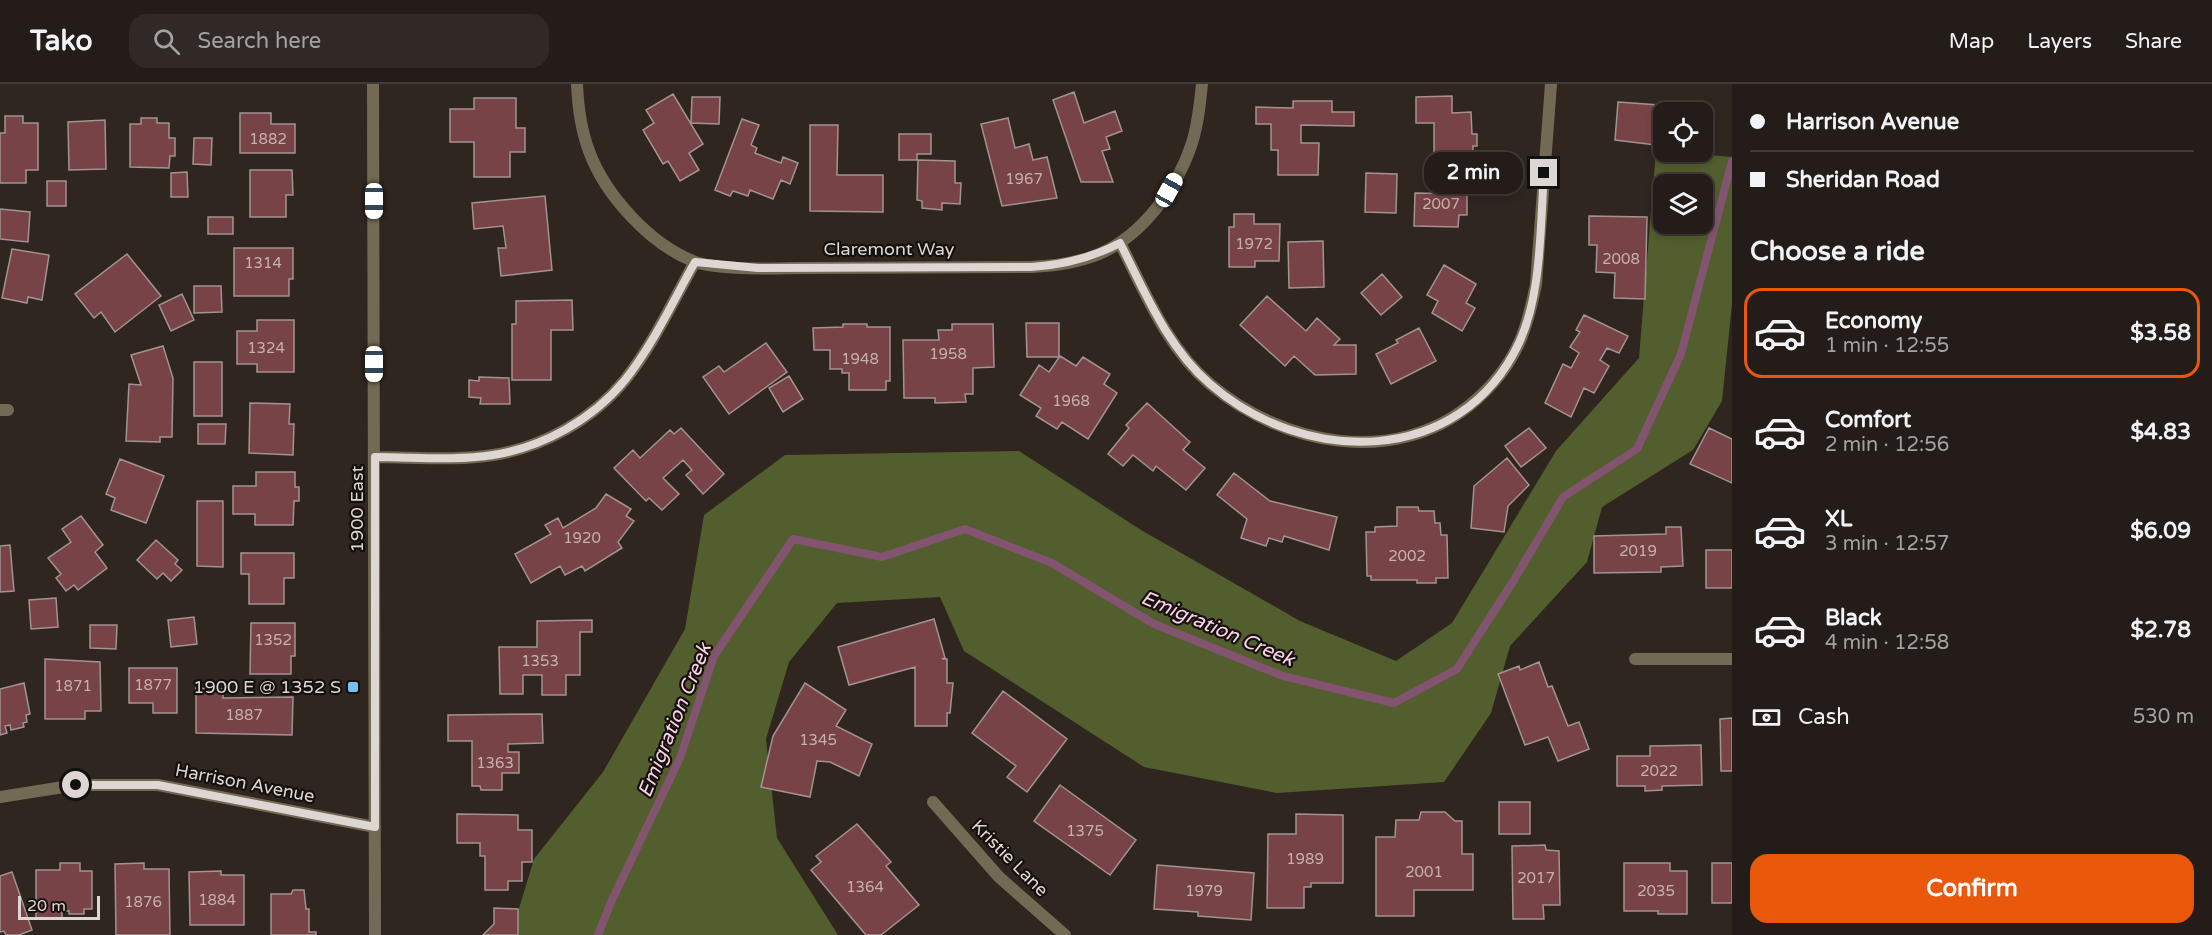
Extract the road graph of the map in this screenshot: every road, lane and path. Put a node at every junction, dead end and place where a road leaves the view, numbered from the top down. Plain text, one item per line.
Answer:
1 (374, 84) edge
2 (577, 84) edge
3 (1202, 84) edge
4 (1551, 84) edge
5 (1120, 243) junction
6 (695, 262) junction
7 (375, 457) junction
8 (1635, 659) dead end
9 (1732, 659) edge
10 (0, 797) edge
11 (933, 802) dead end
12 (375, 827) junction
13 (375, 935) edge
14 (1065, 935) edge

1 - 7 street, 1900 East
2 - 6 street, Claremont Way
3 - 5 street, Claremont Way
4 - 5 street
5 - 6 street, Claremont Way
6 - 7 street
7 - 12 street, 1900 East
8 - 9 street
10 - 12 street, Harrison Avenue
11 - 14 street, Kristie Lane
12 - 13 street, 1900 East

